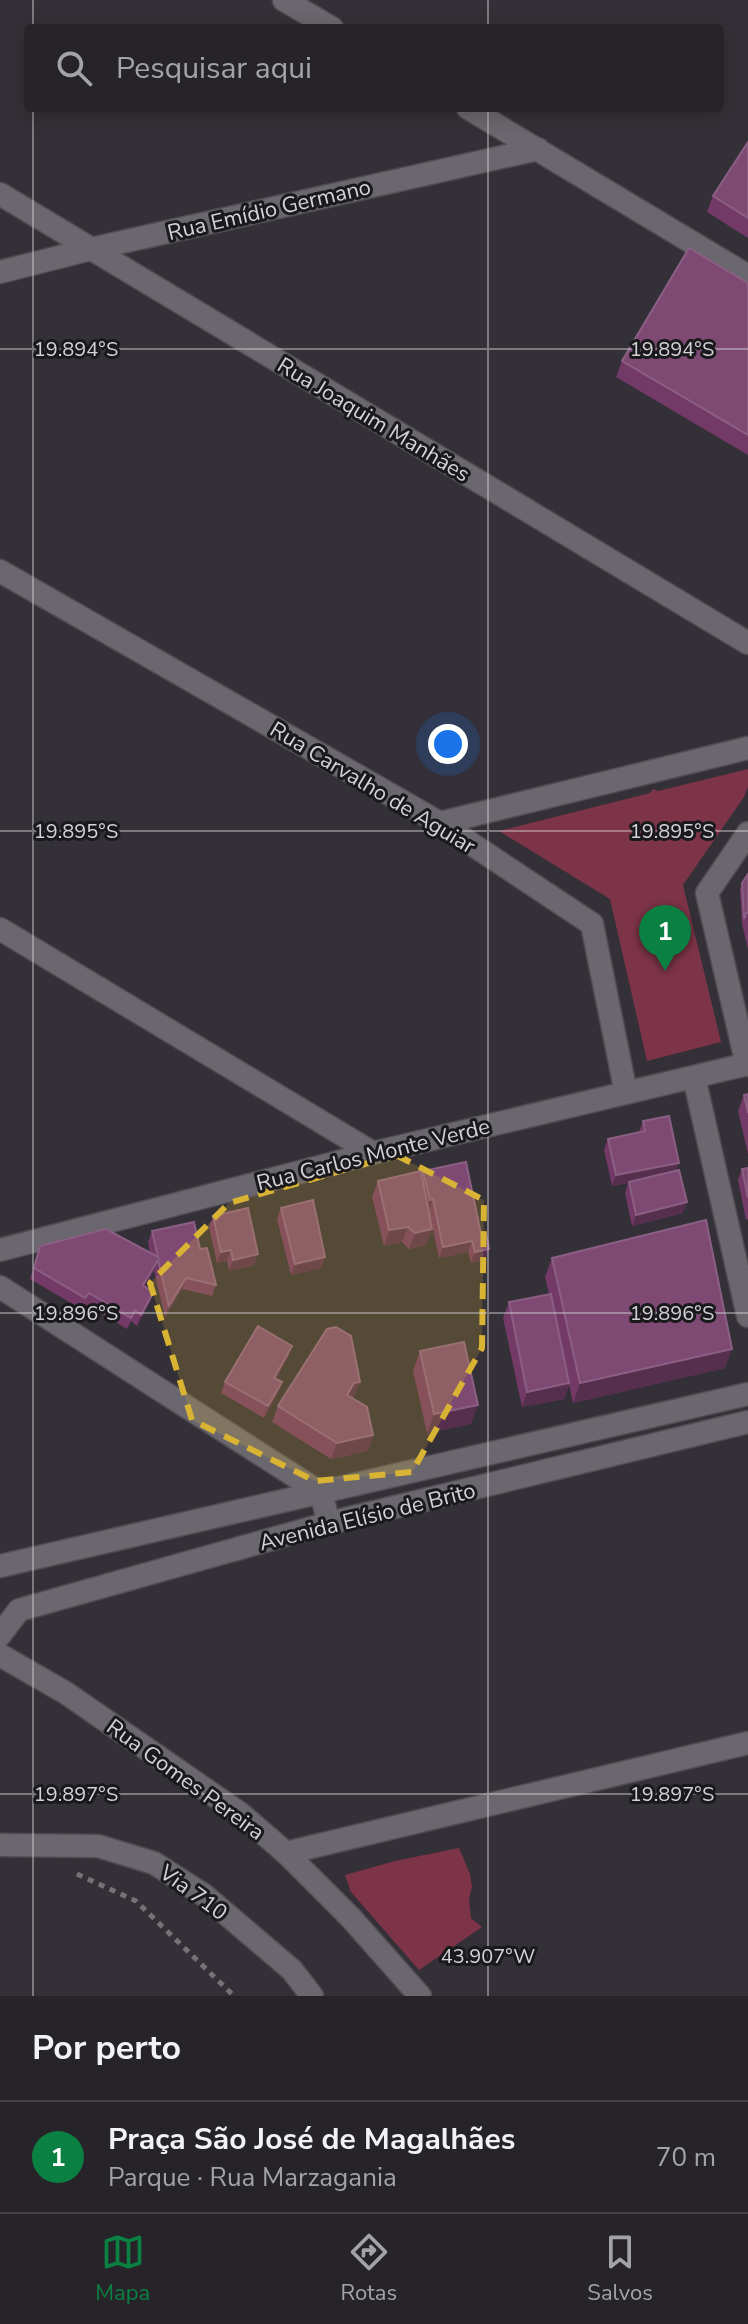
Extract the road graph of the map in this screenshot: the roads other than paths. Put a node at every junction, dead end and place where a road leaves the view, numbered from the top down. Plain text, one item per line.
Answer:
1 (284, 0) edge
2 (325, 24) edge
3 (475, 112) edge
4 (538, 149) junction
5 (0, 194) edge
6 (91, 249) junction
7 (0, 272) edge
8 (748, 276) edge
9 (5, 578) edge
10 (748, 643) edge
11 (748, 748) edge
12 (440, 823) junction
13 (748, 833) edge
14 (0, 929) edge
15 (748, 1064) edge
16 (694, 1077) junction
17 (626, 1093) junction
18 (373, 1153) junction
19 (0, 1250) edge
20 (0, 1287) edge
21 (748, 1316) edge
22 (748, 1394) edge
23 (748, 1422) edge
24 (321, 1493) junction
25 (329, 1523) junction
26 (0, 1566) edge
27 (0, 1635) edge
28 (0, 1655) edge
29 (748, 1743) edge
30 (0, 1845) edge
31 (286, 1853) junction
32 (312, 1996) edge
33 (420, 1996) edge

1 - 2 street
3 - 4 street
4 - 6 street, Rua Emídio Germano
4 - 8 street
5 - 6 street, Rua Joaquim Manhães
6 - 7 street, Rua Emídio Germano
6 - 10 street, Rua Joaquim Manhães
9 - 12 street, Rua Carvalho de Aguiar
11 - 12 street
12 - 17 street, Rua Carvalho de Aguiar
13 - 15 street
14 - 18 street
15 - 16 street, Rua Carlos Monte Verde
16 - 17 street, Rua Carlos Monte Verde
16 - 21 street
17 - 18 street, Rua Carlos Monte Verde
18 - 19 street, Rua Carlos Monte Verde
20 - 24 street
22 - 24 street, Avenida Elísio de Brito
23 - 25 street, Avenida Elísio de Brito
24 - 25 street
24 - 26 street, Avenida Elísio de Brito
25 - 27 street, Avenida Elísio de Brito
28 - 31 street, Rua Gomes Pereira
29 - 31 street
30 - 32 street, Via 710
31 - 33 street, Rua Gomes Pereira

